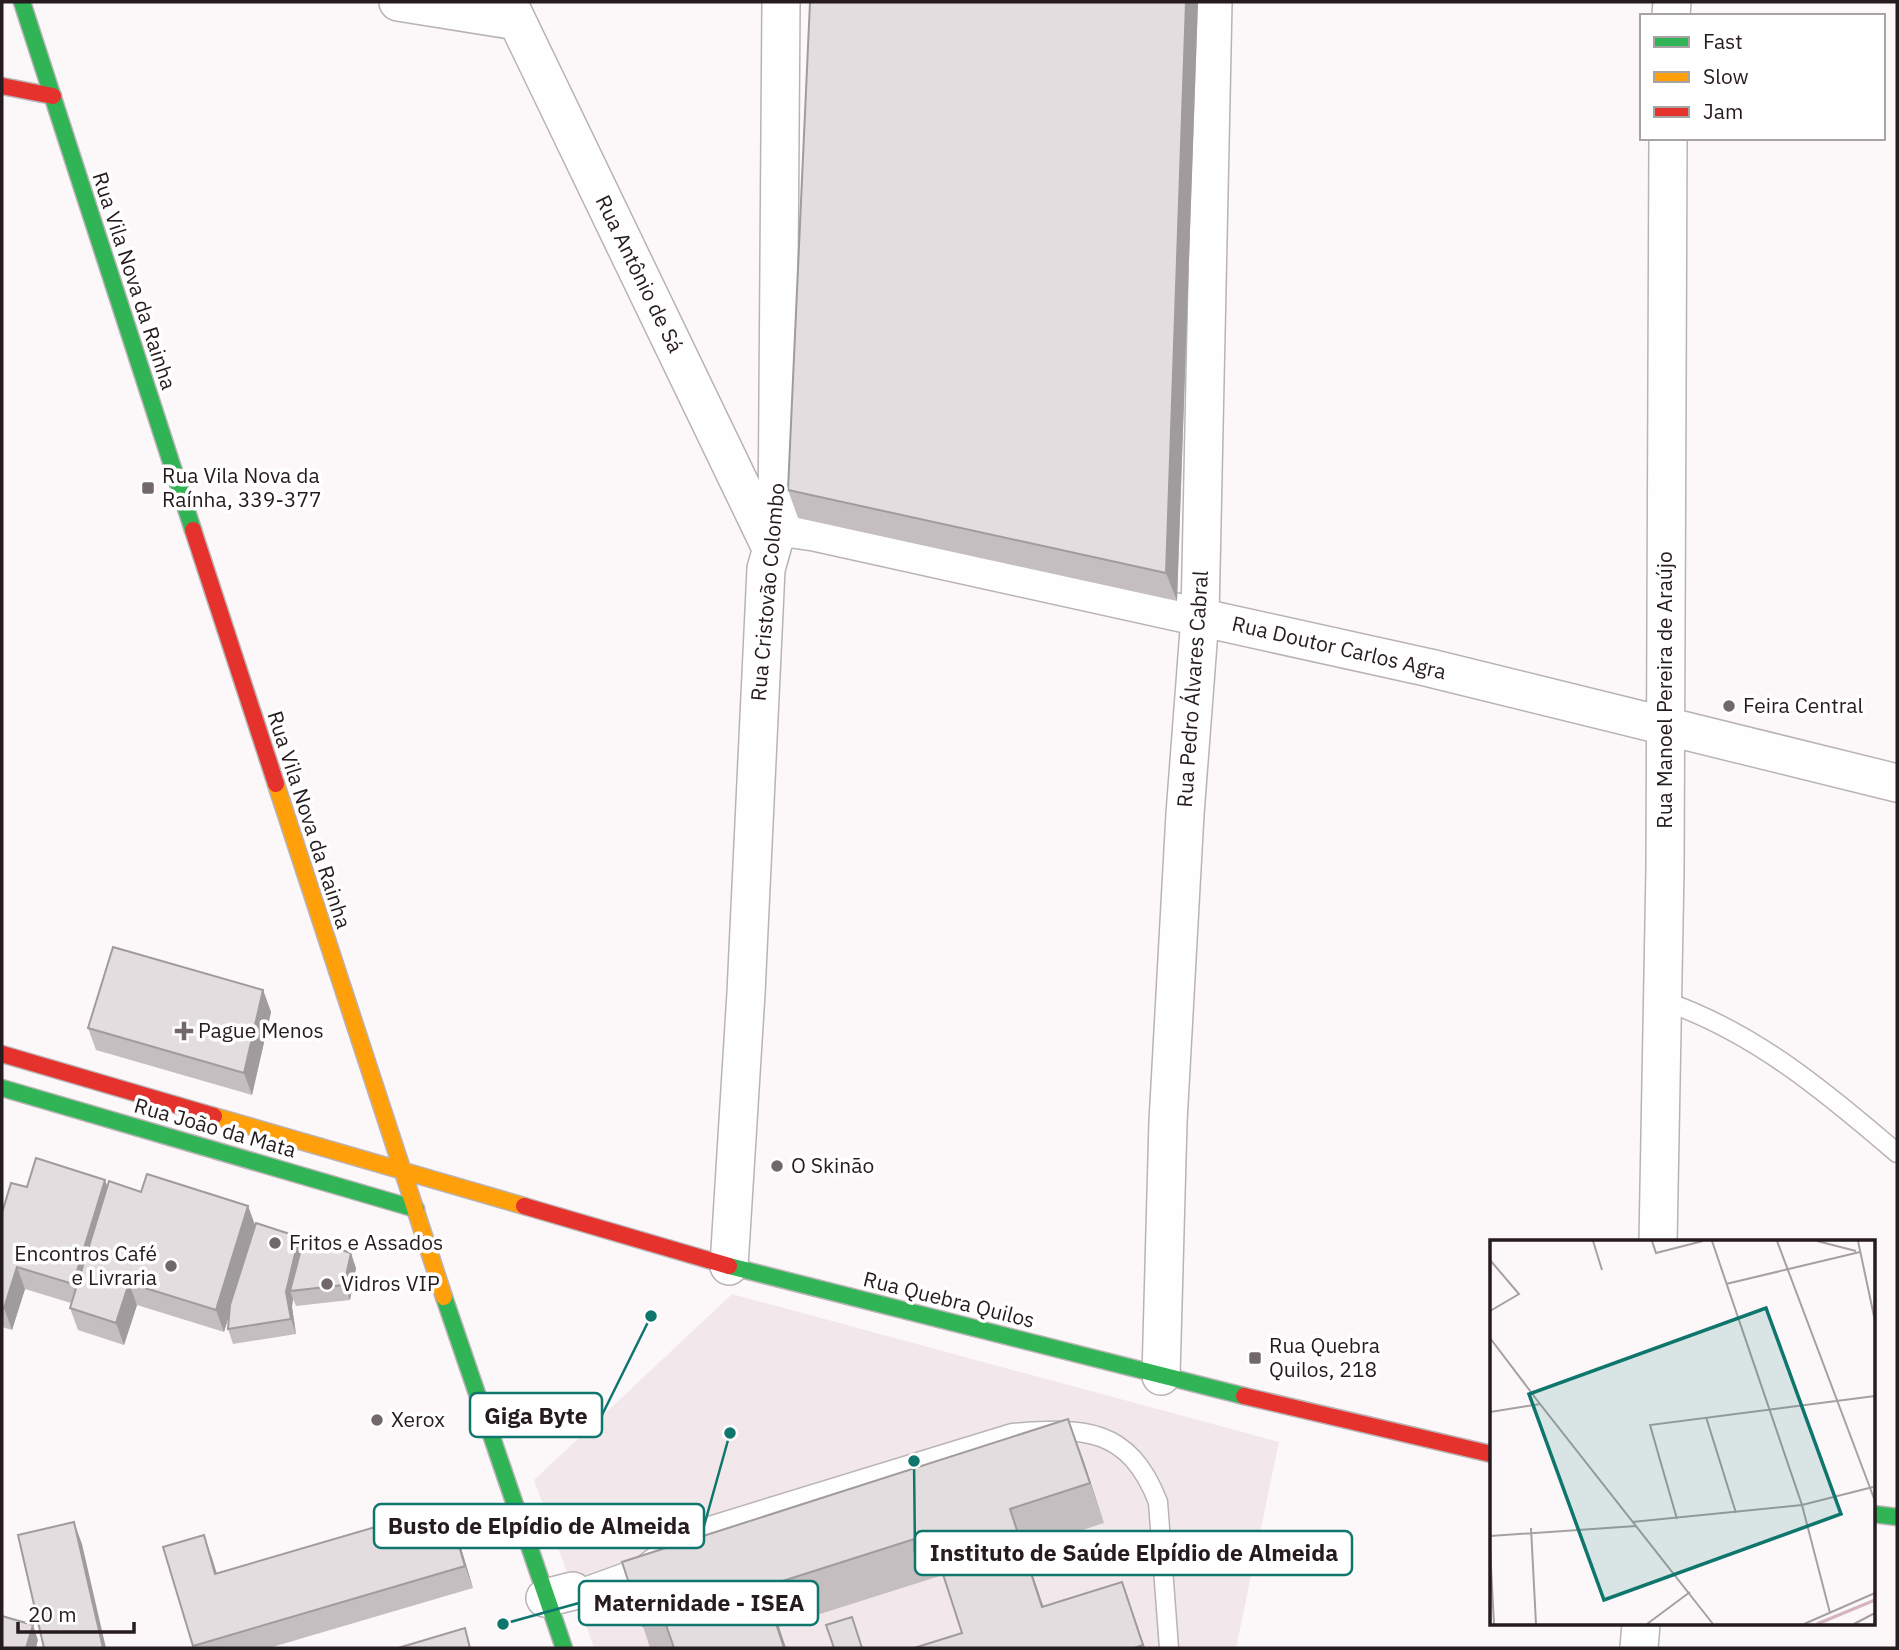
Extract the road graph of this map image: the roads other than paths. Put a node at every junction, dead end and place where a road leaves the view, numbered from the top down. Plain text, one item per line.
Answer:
1 (22, 2) edge
2 (398, 2) edge
3 (780, 2) edge
4 (1213, 2) edge
5 (512, 11) edge
6 (2, 86) edge
7 (52, 96) junction
8 (1668, 140) edge
9 (774, 538) junction
10 (1200, 617) junction
11 (1665, 727) junction
12 (1897, 783) edge
13 (1661, 1000) junction
14 (2, 1054) edge
15 (2, 1088) edge
16 (1897, 1153) edge
17 (401, 1170) junction
18 (416, 1209) junction
19 (1658, 1240) edge
20 (729, 1266) junction
21 (1161, 1376) junction
22 (1490, 1454) edge
23 (1874, 1514) edge
24 (1897, 1517) edge
25 (559, 1594) junction
26 (1642, 1626) edge
27 (565, 1648) edge
28 (1168, 1648) edge
29 (1639, 1648) edge

1 - 7 main road, Rua Vila Nova da Rainha
2 - 5 street
3 - 9 street, Rua Cristovão Colombo
4 - 10 street, Rua Pedro Álvares Cabral
5 - 9 street, Rua Antônio de Sá
6 - 7 main road
7 - 17 main road, Rua Vila Nova da Rainha
8 - 11 street, Rua Manoel Pereira de Araújo
9 - 10 street, Rua Doutor Carlos Agra
9 - 20 street, Rua Cristovão Colombo
10 - 11 street, Rua Doutor Carlos Agra
10 - 21 street, Rua Pedro Álvares Cabral
11 - 12 street, Rua Doutor Carlos Agra
11 - 13 street, Rua Manoel Pereira de Araújo
13 - 16 lane
13 - 19 street, Rua Manoel Pereira de Araújo
14 - 17 main road, Rua João da Mata
15 - 18 main road, Rua João da Mata
17 - 18 main road, Rua Vila Nova da Rainha
17 - 20 main road, Rua Quebra Quilos
18 - 25 main road, Rua Vila Nova da Rainha
20 - 21 main road, Rua Quebra Quilos
21 - 22 main road, Rua Quebra Quilos
23 - 24 main road
25 - 27 main road, Rua Vila Nova da Rainha
25 - 28 lane
26 - 29 street

